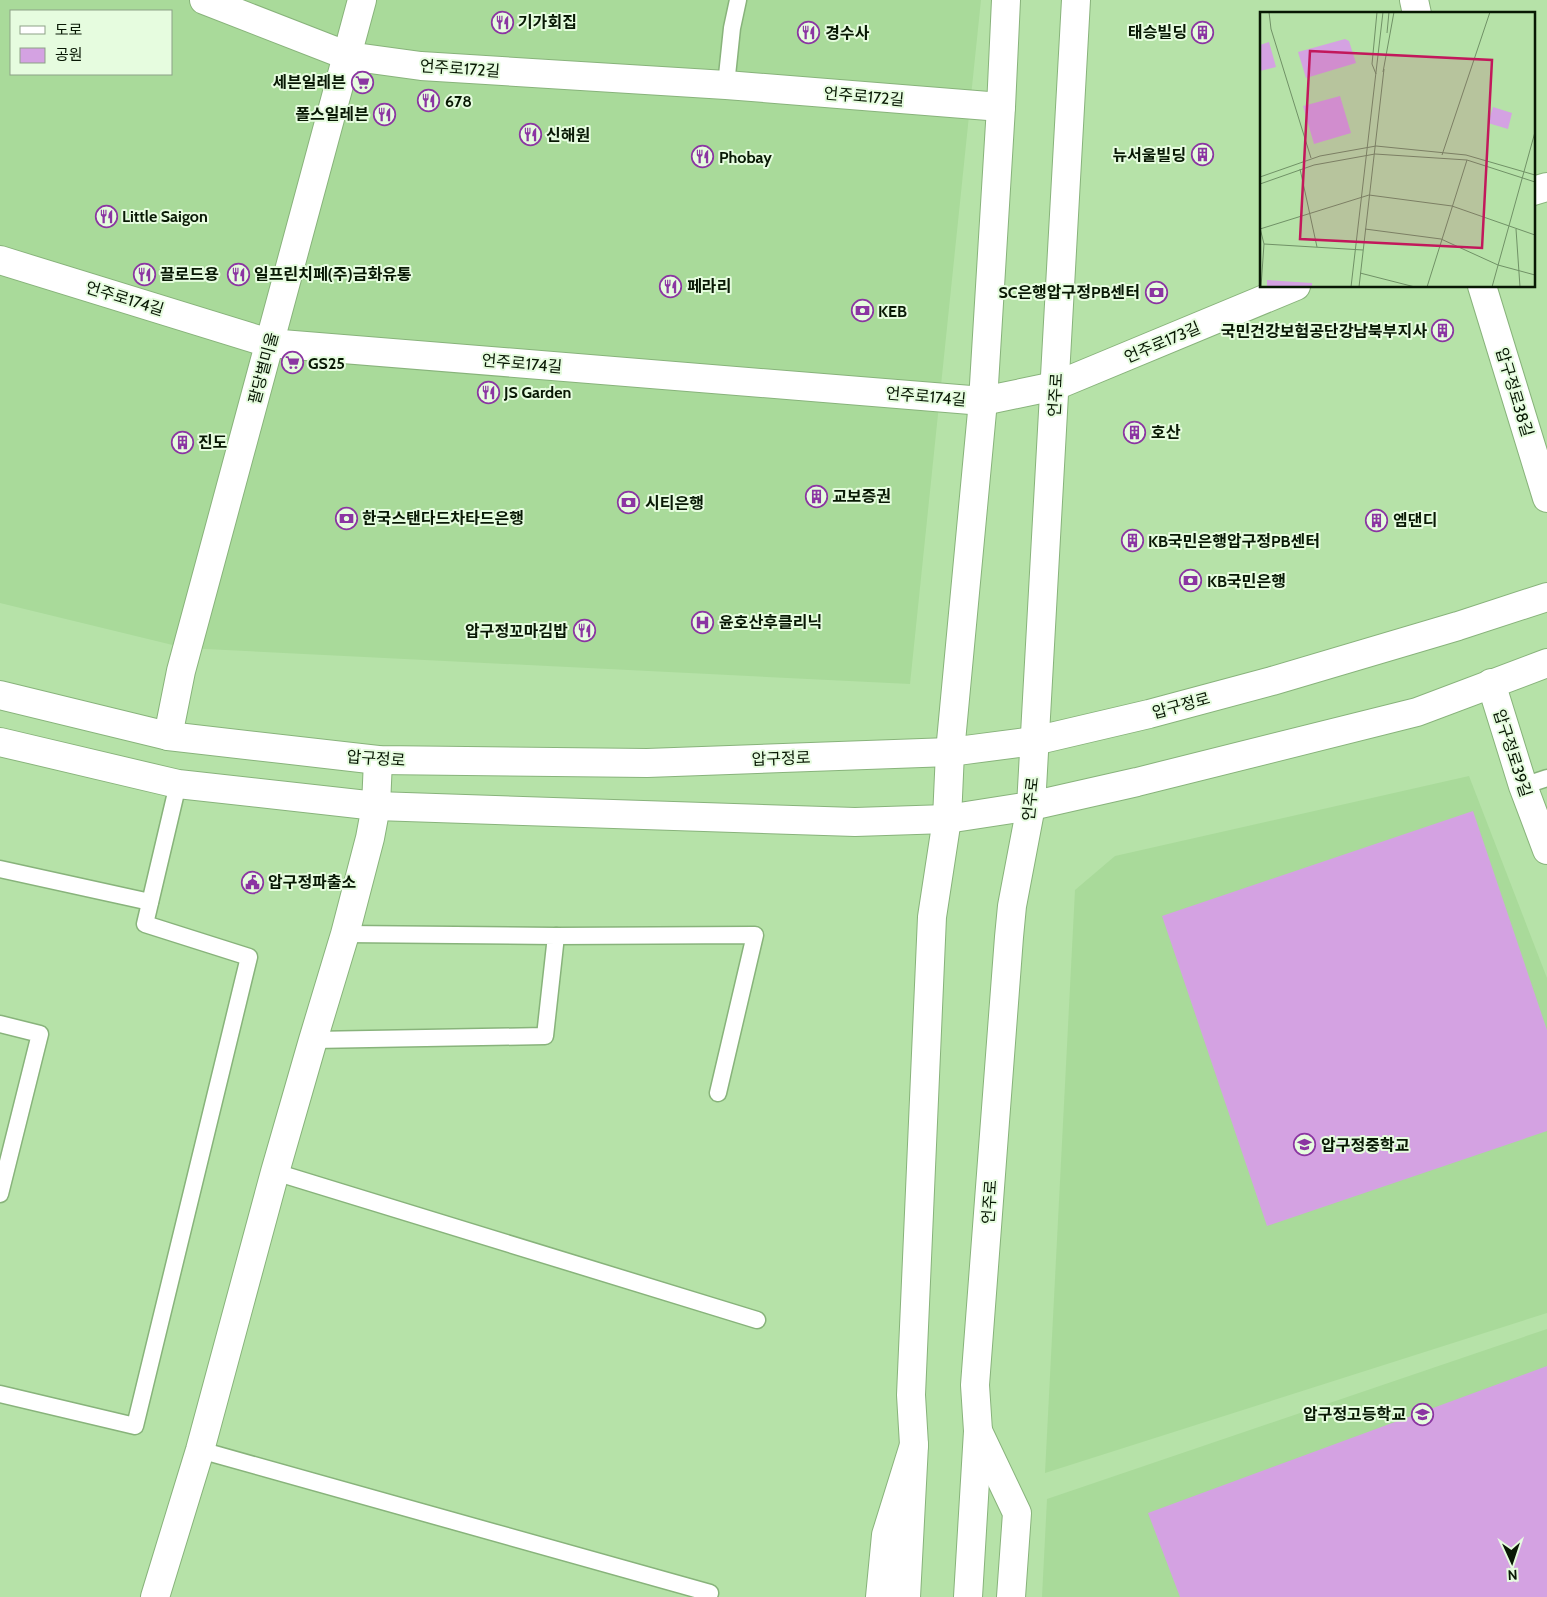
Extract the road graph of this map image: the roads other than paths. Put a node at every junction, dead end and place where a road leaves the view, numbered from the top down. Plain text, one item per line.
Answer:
1 (204, 0) edge
2 (362, 0) edge
3 (738, 0) edge
4 (1006, 0) edge
5 (1076, 0) edge
6 (348, 56) junction
7 (726, 85) junction
8 (1001, 107) junction
9 (1547, 186) edge
10 (1534, 192) edge
11 (0, 260) edge
12 (1291, 288) edge
13 (1483, 288) edge
14 (269, 342) junction
15 (1055, 386) junction
16 (983, 401) junction
17 (1547, 498) edge
18 (1547, 597) edge
19 (1547, 663) edge
20 (1491, 683) junction
21 (0, 695) edge
22 (168, 736) junction
23 (1034, 741) junction
24 (0, 742) edge
25 (950, 752) junction
26 (378, 760) junction
27 (1535, 782) edge
28 (178, 784) junction
29 (376, 806) junction
30 (1031, 806) junction
31 (946, 819) junction
32 (1547, 850) edge
33 (0, 869) edge
34 (150, 902) junction
35 (345, 934) junction
36 (556, 936) junction
37 (0, 1024) edge
38 (313, 1040) junction
39 (718, 1093) dead end
40 (275, 1172) junction
41 (0, 1194) edge
42 (757, 1320) dead end
43 (0, 1394) edge
44 (978, 1431) junction
45 (914, 1445) junction
46 (200, 1450) junction
47 (710, 1593) dead end
48 (154, 1597) edge
49 (880, 1597) edge
50 (906, 1597) edge
51 (968, 1597) edge
52 (1011, 1597) edge

1 - 6 main road, 언주로172길
2 - 6 main road, 팔당별미울
3 - 7 lane
4 - 8 main road
5 - 15 main road, 언주로
6 - 7 main road, 언주로172길
6 - 14 main road, 팔당별미울
7 - 8 main road, 언주로172길
8 - 16 main road
9 - 10 main road
11 - 14 main road, 언주로174길
12 - 15 main road, 언주로173길
13 - 17 main road, 압구정로38길
14 - 16 main road, 언주로174길
14 - 22 main road, 팔당별미울
15 - 16 main road, 언주로174길
15 - 23 main road, 언주로
16 - 25 main road
18 - 23 main road, 압구정로
19 - 20 main road
20 - 27 main road, 압구정로39길
20 - 30 main road
21 - 22 main road, 압구정로
22 - 26 main road, 압구정로
23 - 25 main road, 압구정로
23 - 30 main road, 언주로
24 - 28 main road
25 - 26 main road, 압구정로
25 - 31 main road
26 - 29 main road
27 - 32 main road, 압구정로39길
28 - 29 main road
28 - 34 lane
29 - 31 main road
29 - 35 main road
30 - 31 main road
30 - 44 main road, 언주로
31 - 45 main road
33 - 34 lane
34 - 43 lane
35 - 36 lane
35 - 38 main road
36 - 38 lane
36 - 39 lane
37 - 41 lane
38 - 40 main road
40 - 42 lane
40 - 46 main road
44 - 51 main road, 언주로
44 - 52 main road
45 - 49 main road
45 - 50 main road
46 - 47 lane
46 - 48 main road

